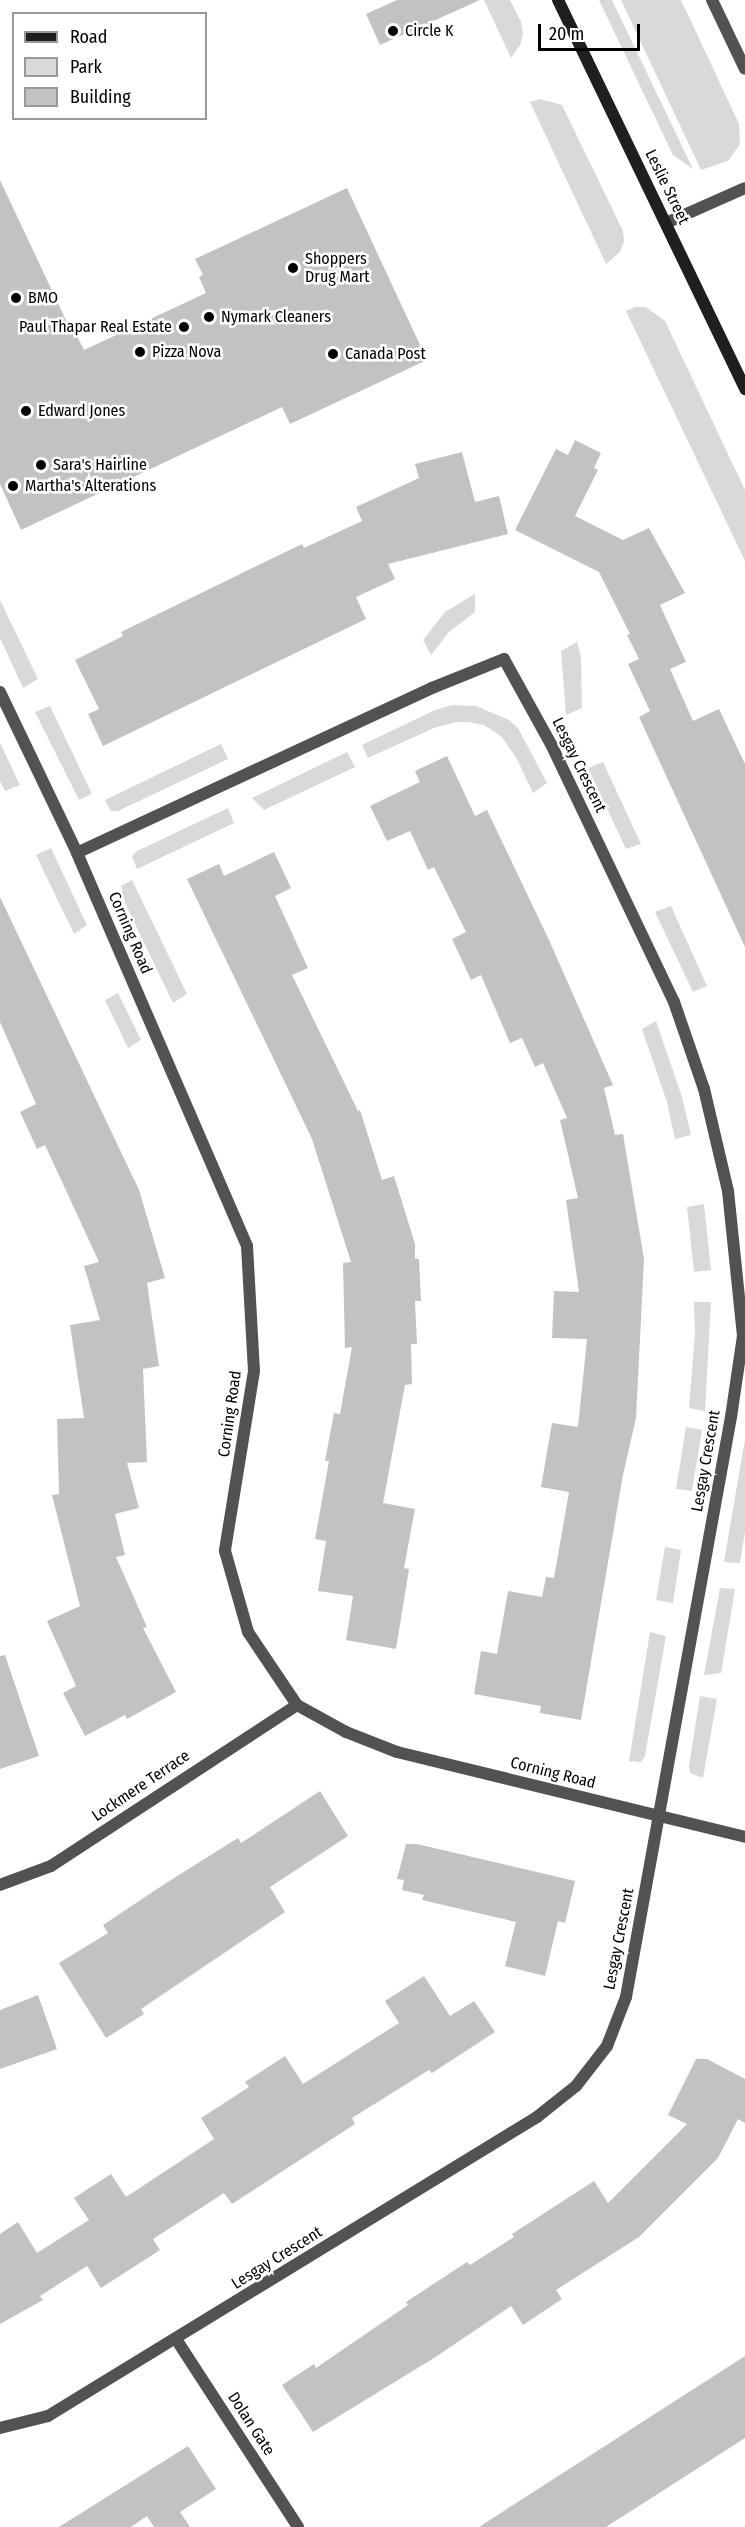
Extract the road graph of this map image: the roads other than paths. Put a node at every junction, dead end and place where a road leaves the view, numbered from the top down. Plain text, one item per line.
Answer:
1 (558, 0) edge
2 (712, 0) edge
3 (745, 69) edge
4 (745, 188) edge
5 (666, 223) junction
6 (745, 389) edge
7 (0, 692) edge
8 (77, 853) junction
9 (744, 1336) edge
10 (297, 1706) junction
11 (658, 1818) junction
12 (745, 1837) edge
13 (0, 1885) edge
14 (176, 2339) junction
15 (0, 2428) edge
16 (298, 2527) edge

1 - 5 main road, Leslie Street
2 - 3 street
4 - 5 street
5 - 6 main road, Leslie Street
7 - 8 street, Corning Road
8 - 9 street, Lesgay Crescent
8 - 10 street, Corning Road
9 - 11 street, Lesgay Crescent
10 - 11 street, Corning Road
10 - 13 street, Lockmere Terrace
11 - 12 street, Corning Road
11 - 14 street, Lesgay Crescent
14 - 15 street, Lesgay Crescent
14 - 16 street, Dolan Gate

